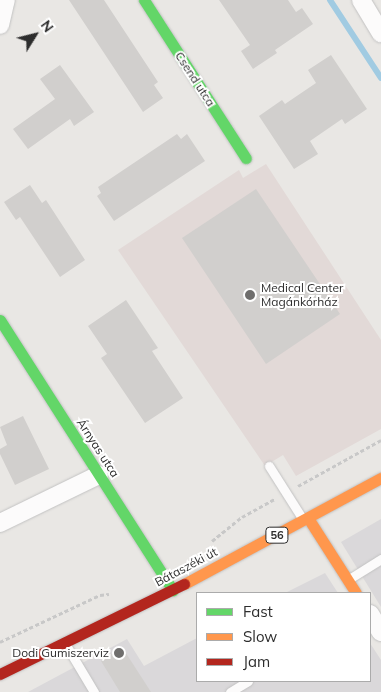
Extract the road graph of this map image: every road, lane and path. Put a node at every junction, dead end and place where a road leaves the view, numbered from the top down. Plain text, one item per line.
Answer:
1 (6, 0) edge
2 (144, 0) edge
3 (361, 0) edge
4 (0, 25) edge
5 (381, 33) edge
6 (246, 158) dead end
7 (0, 320) edge
8 (381, 440) edge
9 (269, 466) dead end
10 (99, 475) junction
11 (381, 478) edge
12 (286, 493) junction
13 (306, 519) junction
14 (0, 523) edge
15 (210, 543) dead end
16 (381, 559) edge
17 (348, 580) junction
18 (173, 590) junction
19 (355, 592) edge
20 (117, 593) dead end
21 (371, 616) edge
22 (381, 632) edge
23 (0, 642) edge
24 (64, 643) junction
25 (0, 674) edge
26 (246, 682) edge
27 (94, 692) edge
28 (230, 692) edge

1 - 4 street
2 - 6 street, Csend utca
3 - 5 street
7 - 10 street, Árnyas utca
8 - 12 path
9 - 12 lane
10 - 14 street
10 - 18 street, Árnyas utca
11 - 13 street, Bátaszéki út / 56
12 - 13 lane
12 - 15 path
13 - 17 street
13 - 18 street, Bátaszéki út / 56
16 - 17 lane
17 - 19 street
18 - 24 street, Bátaszéki út / 56
20 - 23 path
21 - 22 street
24 - 25 street, Bátaszéki út / 56
24 - 27 lane
26 - 28 lane

